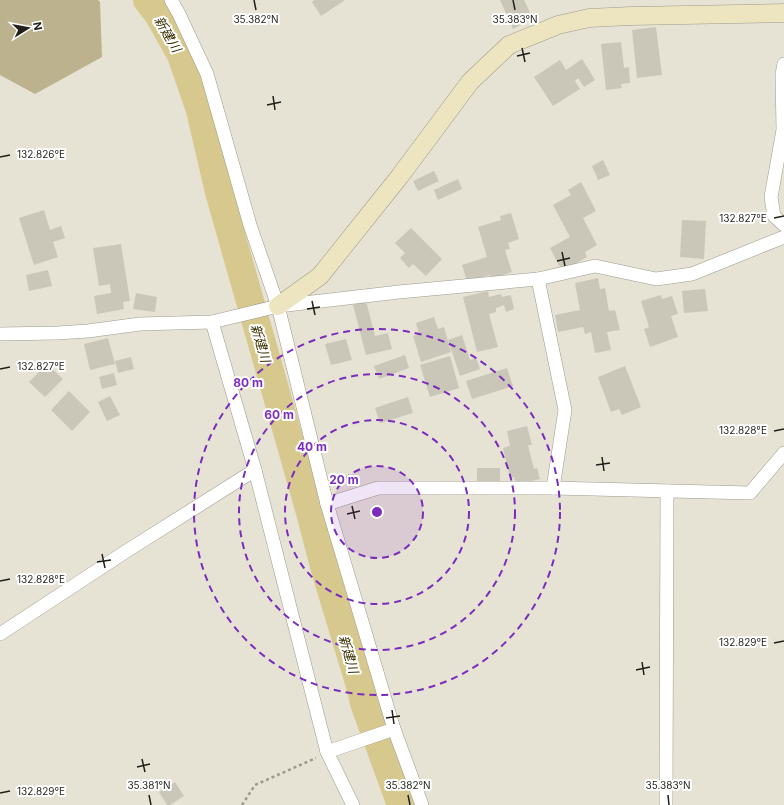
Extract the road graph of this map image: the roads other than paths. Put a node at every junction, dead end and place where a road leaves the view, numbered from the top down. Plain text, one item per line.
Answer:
1 (171, 0) edge
2 (784, 13) edge
3 (784, 64) edge
4 (784, 225) edge
5 (784, 237) edge
6 (538, 279) junction
7 (274, 307) junction
8 (215, 321) junction
9 (0, 334) edge
10 (784, 453) edge
11 (255, 470) junction
12 (553, 488) junction
13 (667, 490) junction
14 (327, 504) junction
15 (0, 634) edge
16 (390, 731) junction
17 (328, 752) junction
18 (353, 805) edge
19 (422, 805) edge
20 (666, 805) edge

1 - 7 street
2 - 7 street
3 - 4 street
5 - 6 street
6 - 7 street
6 - 12 street
7 - 8 street
7 - 14 street
8 - 9 street
8 - 11 street
10 - 13 street
11 - 15 street
11 - 17 street
12 - 13 street
12 - 14 street
13 - 20 street
14 - 16 street
16 - 17 street
16 - 19 street
17 - 18 street

